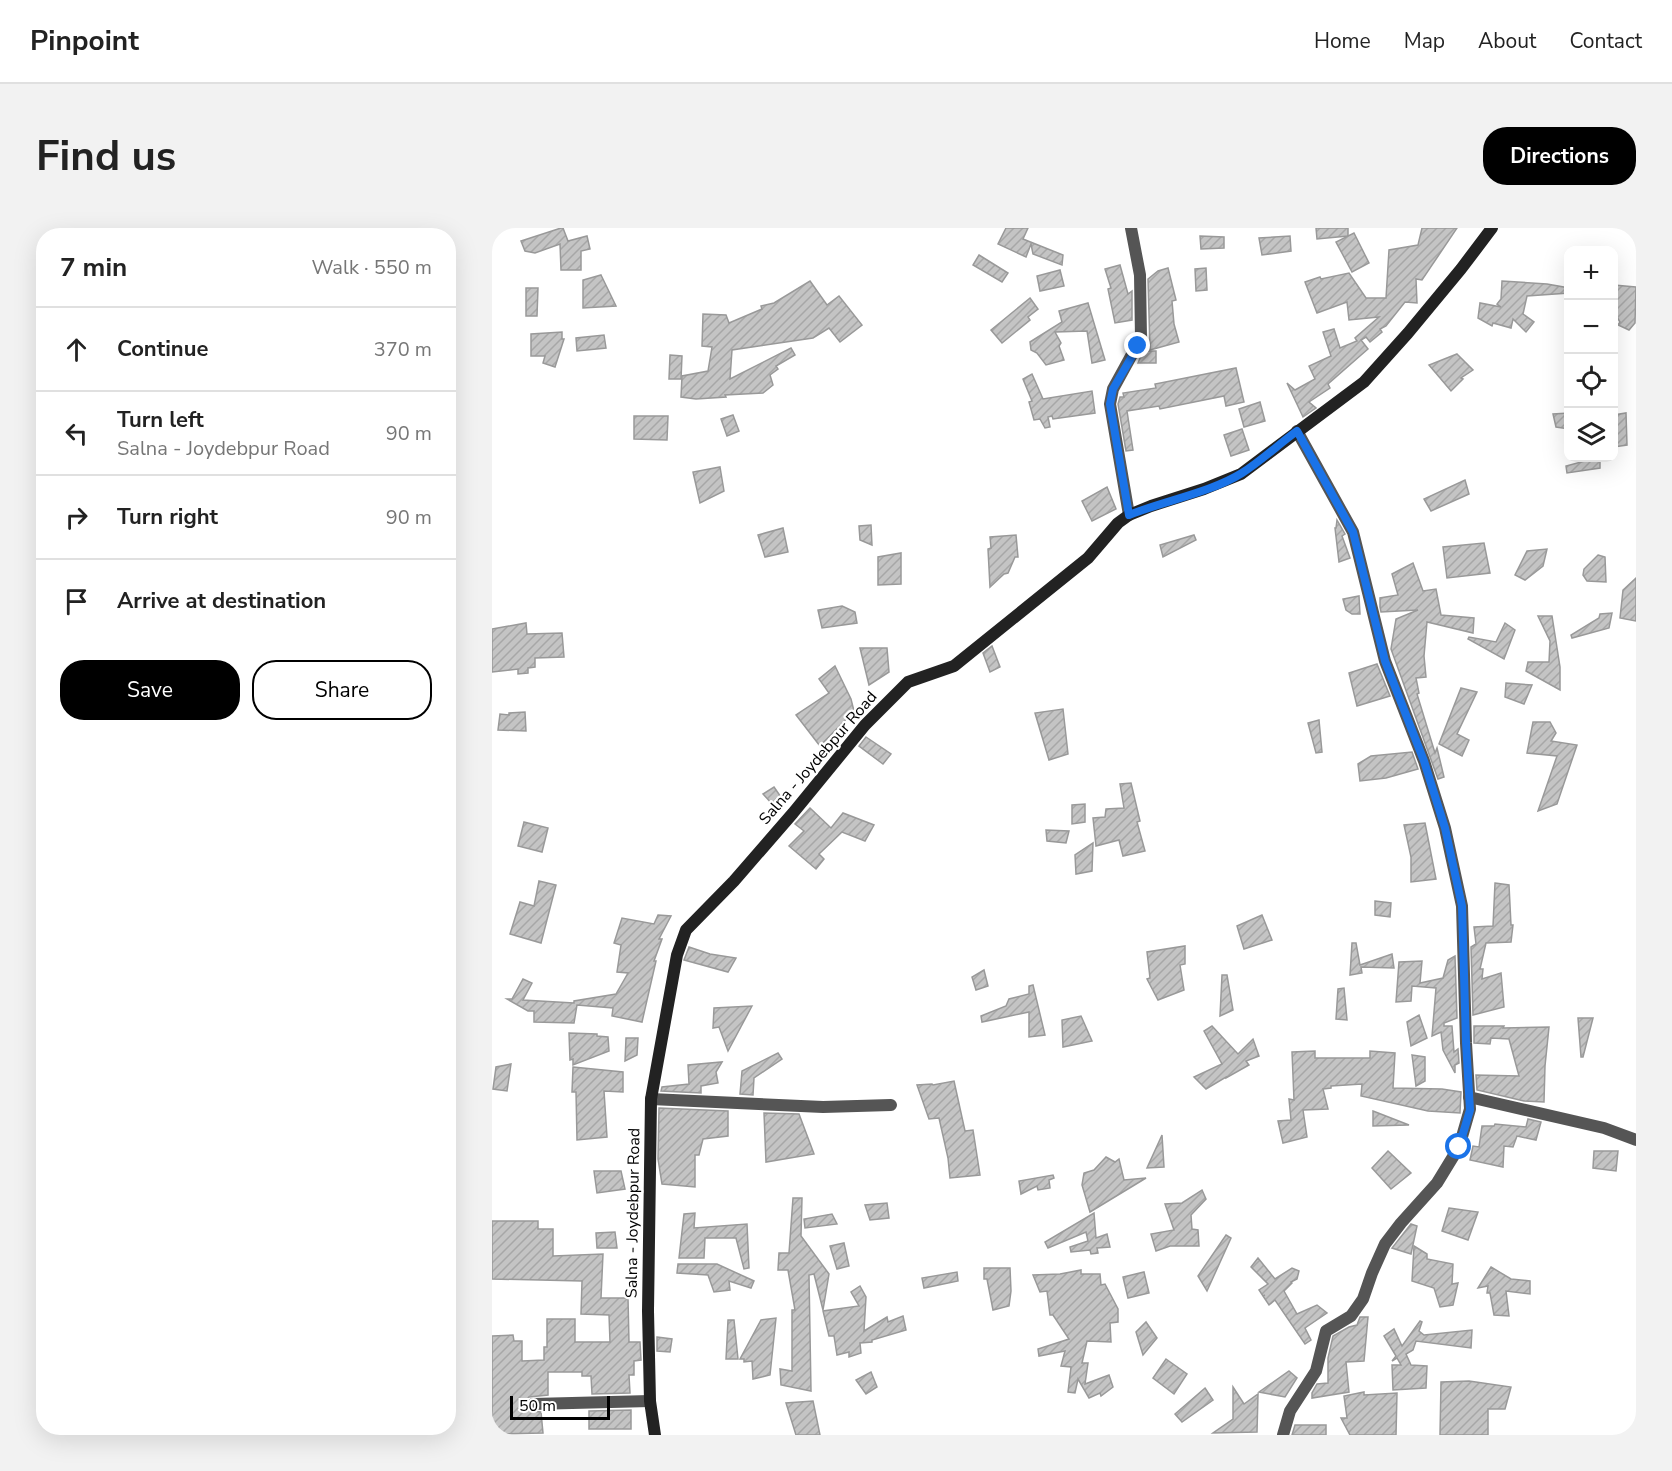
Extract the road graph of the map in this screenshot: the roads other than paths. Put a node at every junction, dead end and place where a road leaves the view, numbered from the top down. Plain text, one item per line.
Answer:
1 (1131, 228) edge
2 (1492, 228) edge
3 (1297, 431) junction
4 (1129, 515) junction
5 (1469, 1096) junction
6 (651, 1099) junction
7 (891, 1105) dead end
8 (1636, 1140) edge
9 (650, 1401) junction
10 (532, 1404) dead end
11 (655, 1435) edge
12 (1283, 1435) edge

1 - 4 street
2 - 3 main road, Salna - Joydebpur Road
3 - 4 main road, Salna - Joydebpur Road
3 - 5 street
4 - 6 main road, Salna - Joydebpur Road
5 - 8 street
5 - 12 street
6 - 7 street
6 - 9 main road, Salna - Joydebpur Road
9 - 10 street
9 - 11 main road, Salna - Joydebpur Road

